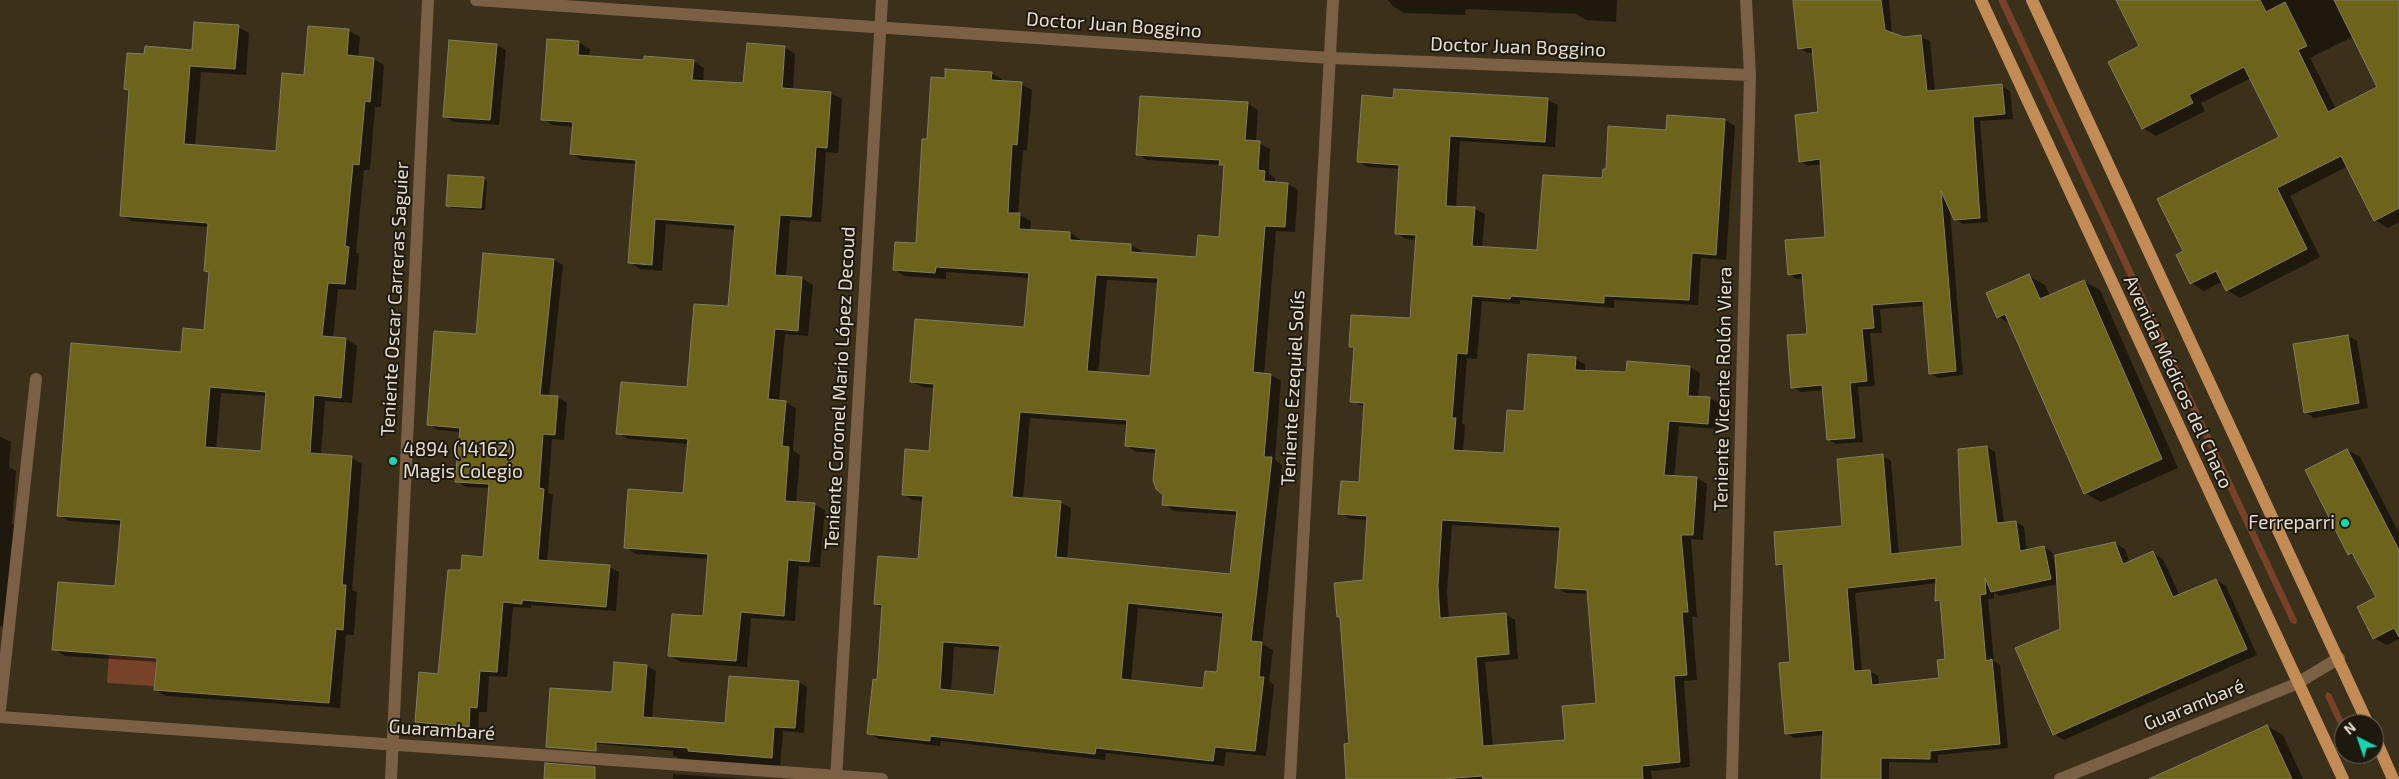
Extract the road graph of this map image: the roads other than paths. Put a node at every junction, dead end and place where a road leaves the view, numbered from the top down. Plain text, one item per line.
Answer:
1 (428, 0) edge
2 (476, 0) edge
3 (882, 0) edge
4 (1333, 0) edge
5 (1746, 0) edge
6 (1981, 0) edge
7 (2032, 0) edge
8 (880, 28) junction
9 (1330, 58) junction
10 (1750, 75) junction
11 (36, 379) dead end
12 (2339, 658) junction
13 (2296, 684) junction
14 (0, 709) edge
15 (2364, 714) edge
16 (0, 717) edge
17 (392, 745) junction
18 (2384, 759) edge
19 (836, 777) edge
20 (391, 779) edge
21 (882, 779) edge
22 (1290, 779) edge
23 (1732, 779) edge
24 (2060, 779) edge
25 (2342, 779) edge
26 (2393, 779) edge

1 - 17 street, Teniente Oscar Carreras Saguier
2 - 8 street, Doctor Juan Boggino
3 - 8 street, Teniente Coronel Mario López Decoud
4 - 9 street, Teniente Ezequiel Solís
5 - 10 street, Teniente Vicente Rolón Viera
6 - 13 main road, Avenida Médicos del Chaco
7 - 12 main road, Avenida Médicos del Chaco
8 - 9 street, Doctor Juan Boggino
8 - 19 street, Teniente Coronel Mario López Decoud
9 - 10 street, Doctor Juan Boggino
9 - 22 street, Teniente Ezequiel Solís
10 - 23 street, Teniente Vicente Rolón Viera
11 - 14 street
12 - 13 street, Guarambaré
12 - 15 main road, Avenida Médicos del Chaco
13 - 24 street, Guarambaré
13 - 25 main road, Avenida Médicos del Chaco
16 - 17 street, Guarambaré
17 - 19 street, Guarambaré
17 - 20 street, Teniente Oscar Carreras Saguier
18 - 26 main road
19 - 21 street, Guarambaré

